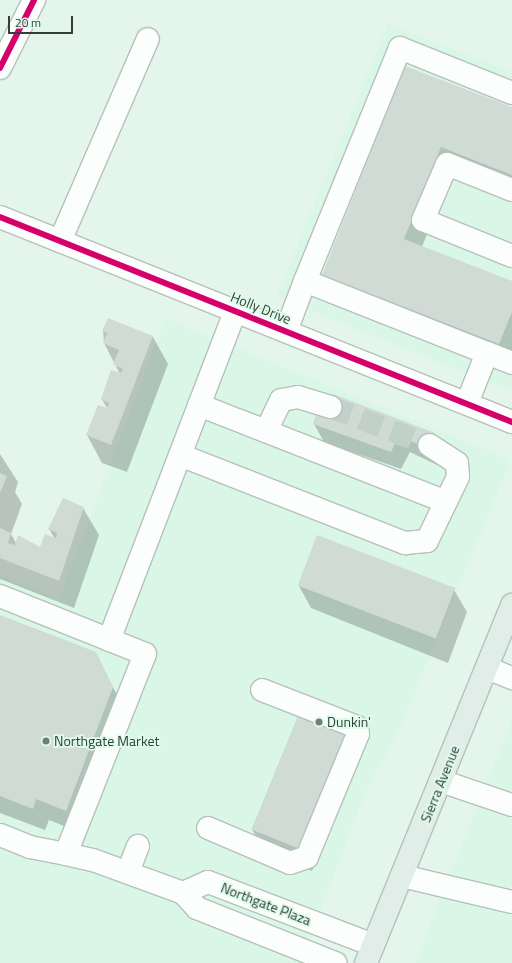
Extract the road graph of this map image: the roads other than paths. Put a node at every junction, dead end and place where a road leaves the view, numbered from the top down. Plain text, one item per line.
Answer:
1 (34, 0) edge
2 (148, 39) dead end
3 (0, 68) edge
4 (512, 93) edge
5 (512, 190) edge
6 (0, 217) edge
7 (60, 241) junction
8 (512, 256) edge
9 (305, 281) junction
10 (235, 311) junction
11 (286, 331) junction
12 (487, 353) junction
13 (512, 363) edge
14 (466, 403) junction
15 (199, 404) junction
16 (330, 407) tunnel mouth
17 (512, 422) edge
18 (266, 431) junction
19 (429, 445) tunnel mouth
20 (180, 455) junction
21 (446, 502) junction
22 (0, 596) edge
23 (512, 605) edge
24 (109, 640) junction
25 (487, 668) junction
26 (512, 678) edge
27 (262, 690) dead end
28 (441, 781) junction
29 (512, 805) edge
30 (208, 828) dead end
31 (0, 835) edge
32 (138, 846) dead end
33 (66, 854) junction
34 (128, 872) junction
35 (402, 876) junction
36 (182, 893) junction
37 (512, 902) edge
38 (370, 954) edge
39 (336, 963) edge

1 - 3 street
2 - 7 street
4 - 9 street
5 - 8 street
6 - 7 street, Holly Drive
7 - 10 street, Holly Drive
9 - 11 street
9 - 12 street
10 - 11 street, Holly Drive
10 - 15 street
11 - 14 street, Holly Drive
12 - 13 street
12 - 14 street
14 - 17 street, Holly Drive
15 - 18 street
15 - 20 street
16 - 18 street
18 - 21 street
19 - 21 street
20 - 21 street
20 - 24 street
22 - 24 street
23 - 25 main road, Sierra Avenue
24 - 33 street
25 - 26 street
25 - 28 main road, Sierra Avenue
27 - 30 street
28 - 29 street
28 - 35 main road, Sierra Avenue
31 - 33 street
32 - 34 street
33 - 34 street
34 - 36 street
35 - 37 street
35 - 38 main road, Sierra Avenue
36 - 38 street, Northgate Plaza
36 - 39 street, Northgate Plaza

